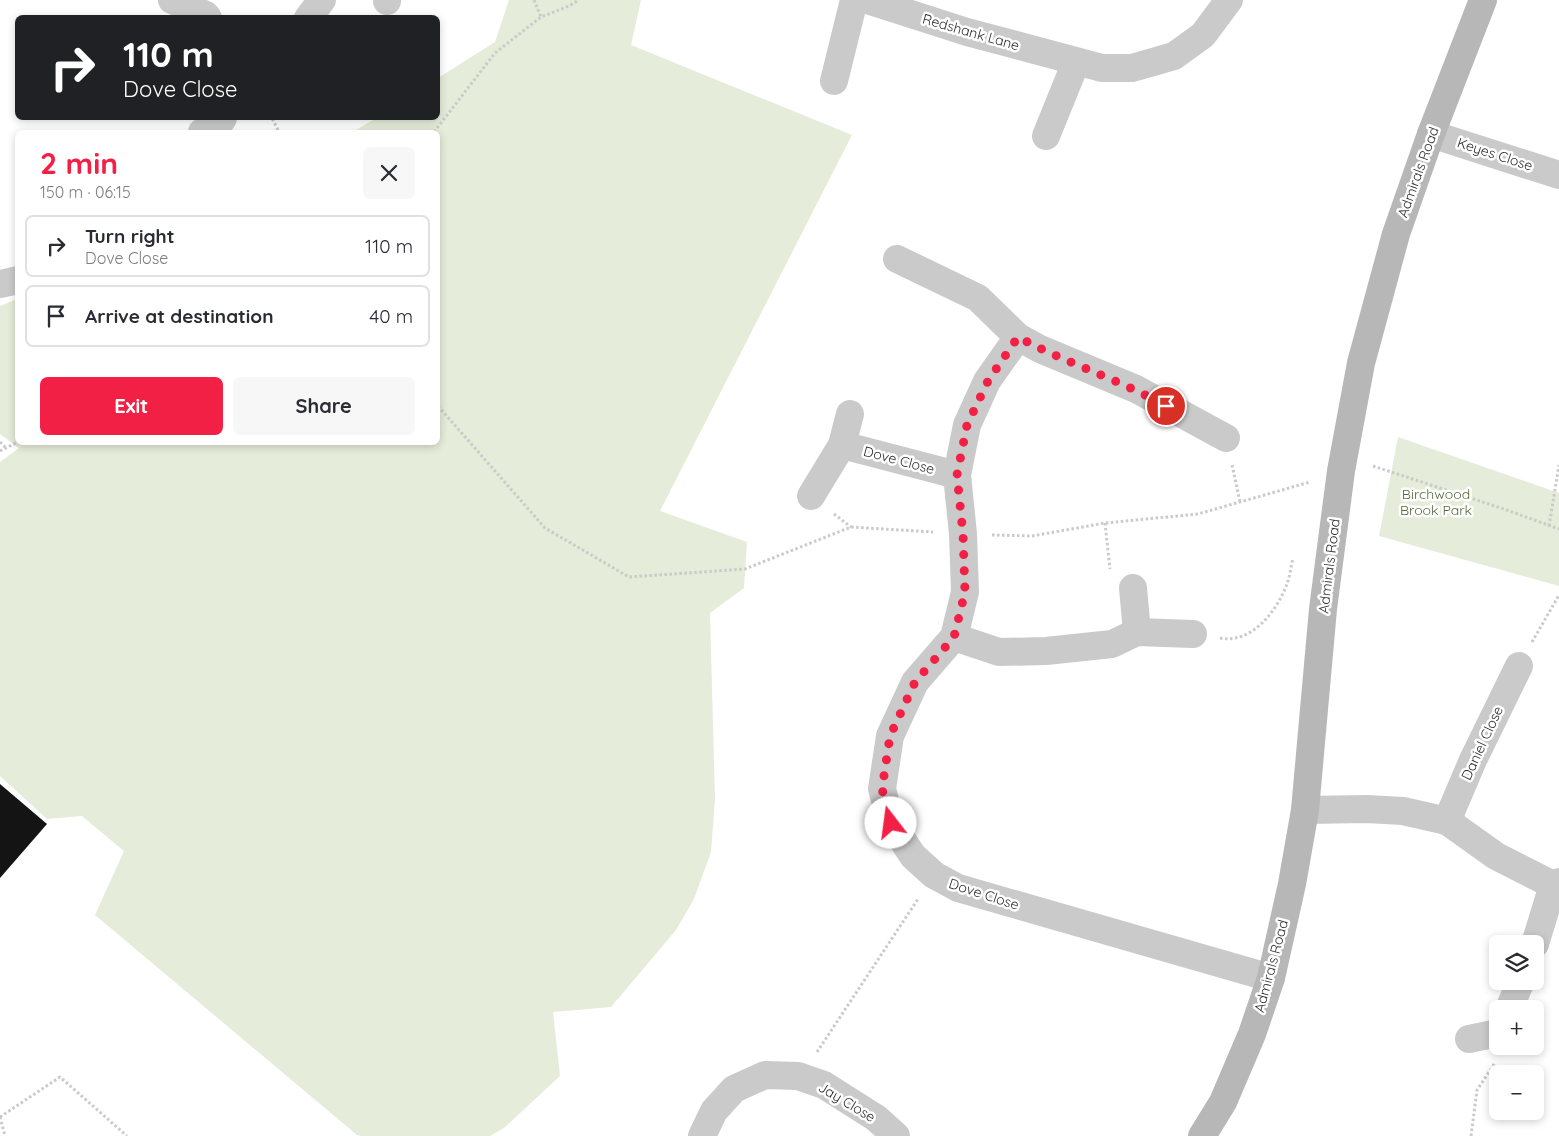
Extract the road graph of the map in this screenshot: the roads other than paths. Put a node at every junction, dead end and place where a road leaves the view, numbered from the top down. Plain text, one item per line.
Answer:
1 (172, 0) edge
2 (322, 0) edge
3 (854, 0) edge
4 (867, 0) edge
5 (1229, 0) edge
6 (1483, 0) edge
7 (206, 15) edge
8 (310, 15) edge
9 (1076, 62) junction
10 (834, 80) dead end
11 (222, 120) edge
12 (205, 130) edge
13 (1432, 134) junction
14 (1046, 136) dead end
15 (1559, 176) edge
16 (897, 259) dead end
17 (15, 281) edge
18 (0, 284) edge
19 (1018, 337) junction
20 (850, 414) dead end
21 (1226, 438) road end
22 (842, 445) junction
23 (957, 475) junction
24 (811, 496) dead end
25 (1133, 588) road end
26 (1138, 632) junction
27 (1193, 634) road end
28 (954, 637) junction
29 (1519, 666) road end
30 (1305, 810) junction
31 (1447, 821) junction
32 (1556, 884) edge
33 (1538, 935) edge
34 (1271, 978) junction
35 (1489, 1035) edge
36 (1469, 1039) dead end
37 (702, 1136) edge
38 (896, 1136) edge
39 (1202, 1136) edge

1 - 7 street
2 - 8 street
3 - 10 street
4 - 9 street, Redshank Lane
5 - 9 street, Redshank Lane
6 - 13 street, Admirals Road
9 - 14 street
11 - 12 street
13 - 15 street, Keyes Close
13 - 30 street, Admirals Road
16 - 19 street
17 - 18 street
19 - 21 street
19 - 23 street, Dove Close
20 - 22 street
22 - 23 street, Dove Close
22 - 24 street
23 - 28 street, Dove Close
25 - 26 street
26 - 27 street
26 - 28 street
28 - 34 street, Dove Close
29 - 31 street, Daniel Close
30 - 31 street
30 - 34 street, Admirals Road
31 - 32 street
32 - 33 street
34 - 39 street, Admirals Road
35 - 36 street
37 - 38 street, Jay Close

